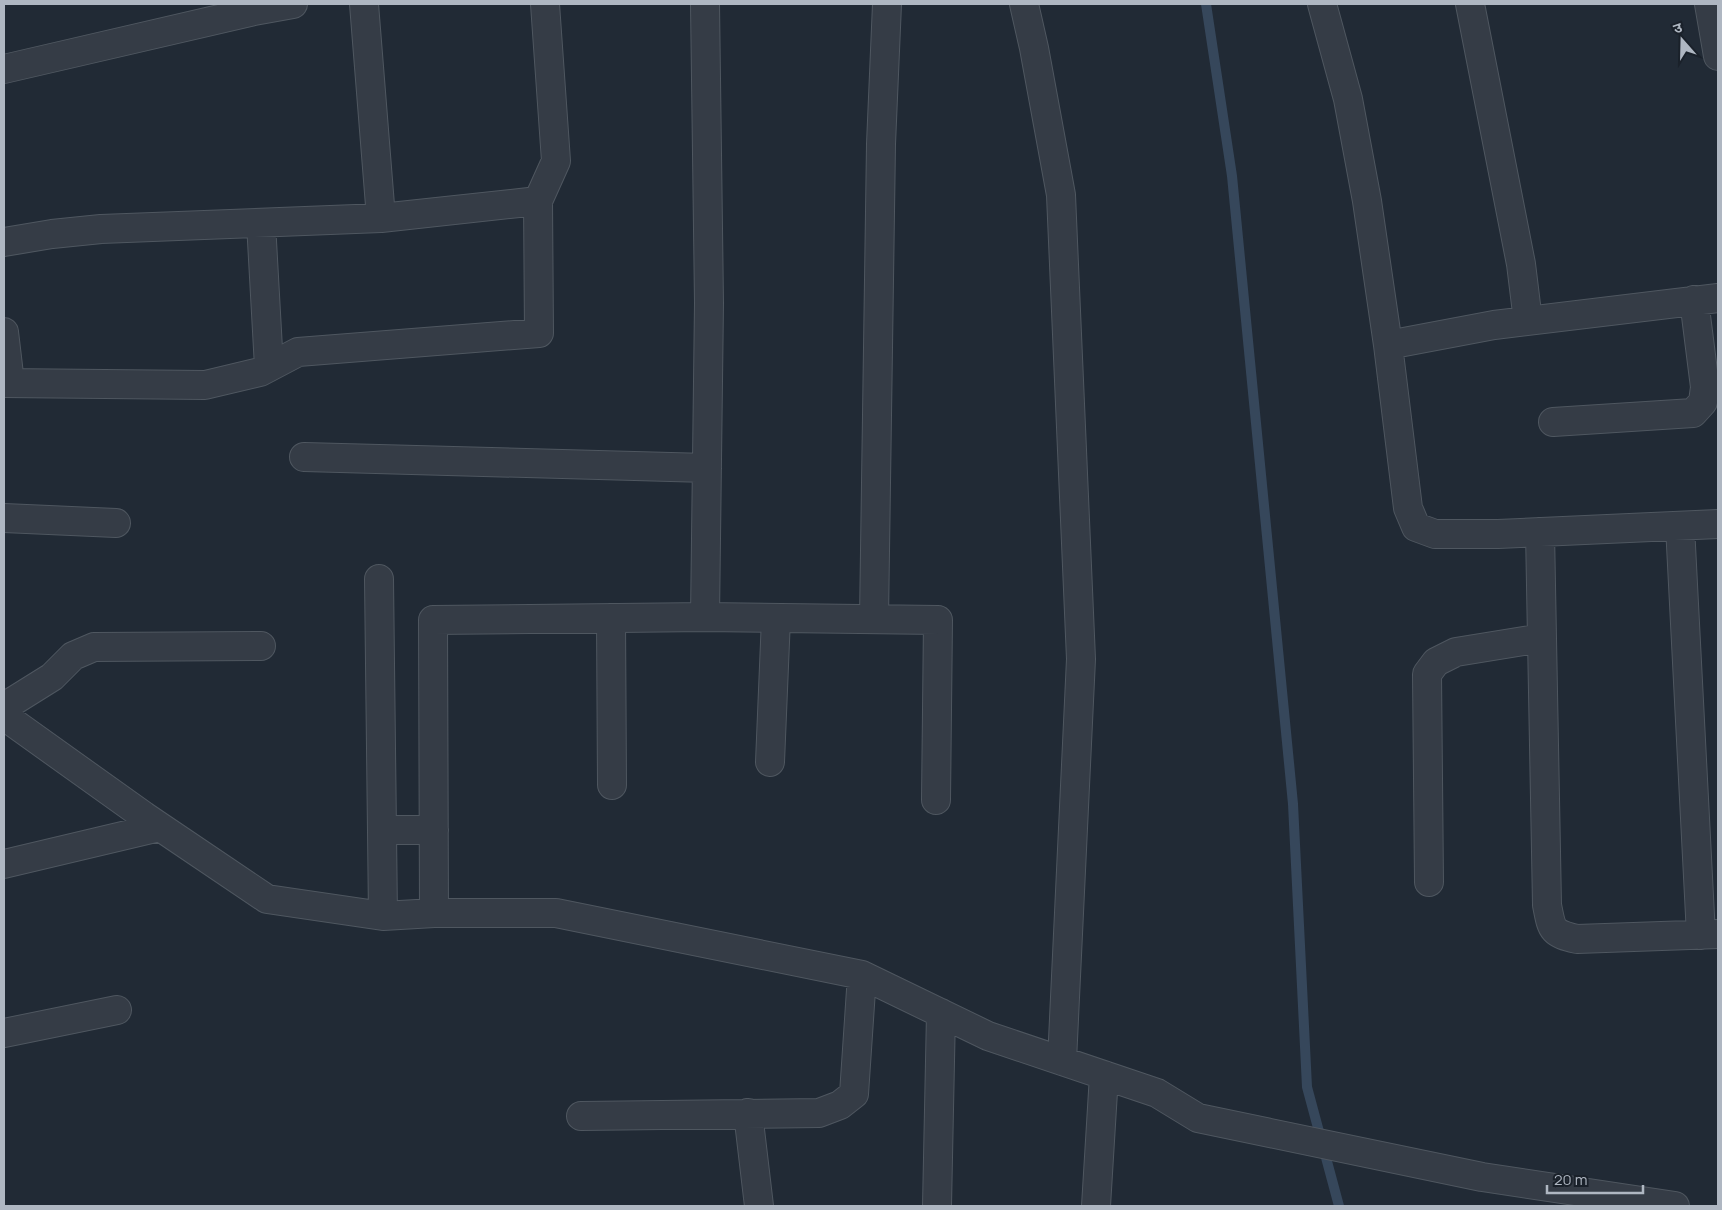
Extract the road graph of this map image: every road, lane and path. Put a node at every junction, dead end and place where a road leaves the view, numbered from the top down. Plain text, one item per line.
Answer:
1 (292, 4) edge
2 (364, 4) edge
3 (545, 4) edge
4 (706, 4) edge
5 (887, 4) edge
6 (1024, 4) edge
7 (1322, 4) edge
8 (1470, 4) edge
9 (1709, 4) edge
10 (1718, 56) edge
11 (4, 69) edge
12 (538, 201) junction
13 (381, 218) junction
14 (261, 223) junction
15 (4, 242) edge
16 (1706, 299) edge
17 (1528, 321) junction
18 (4, 332) edge
19 (1388, 344) junction
20 (269, 367) junction
21 (7, 383) edge
22 (1553, 422) dead end
23 (304, 457) dead end
24 (707, 468) junction
25 (4, 518) edge
26 (116, 523) dead end
27 (1718, 524) edge
28 (1680, 526) junction
29 (1540, 532) junction
30 (379, 578) dead end
31 (705, 617) junction
32 (611, 618) junction
33 (776, 618) junction
34 (874, 619) junction
35 (1542, 638) junction
36 (261, 646) dead end
37 (4, 707) edge
38 (4, 716) edge
39 (770, 762) dead end
40 (612, 785) dead end
41 (936, 800) dead end
42 (160, 827) junction
43 (382, 830) junction
44 (434, 830) junction
45 (4, 864) edge
46 (1428, 882) dead end
47 (434, 913) junction
48 (383, 916) junction
49 (1710, 934) edge
50 (862, 975) junction
51 (117, 1010) dead end
52 (941, 1013) junction
53 (4, 1033) edge
54 (1062, 1061) junction
55 (1115, 1079) junction
56 (748, 1113) junction
57 (581, 1116) dead end
58 (1659, 1205) edge
59 (759, 1206) edge
60 (938, 1206) edge
61 (1096, 1206) edge

1 - 11 street
2 - 13 street
3 - 12 street
4 - 24 street
5 - 34 street
6 - 54 street
7 - 19 street
8 - 17 street
9 - 10 street
12 - 13 street
12 - 20 street
13 - 14 street
14 - 15 street
14 - 20 street
16 - 17 street
16 - 22 street
17 - 19 street
18 - 21 street
19 - 29 street
20 - 21 street
23 - 24 street
24 - 31 street
25 - 26 street
27 - 28 street
28 - 29 street
28 - 49 street
29 - 35 street
30 - 43 street
31 - 32 street
31 - 33 street
32 - 40 street
32 - 44 street
33 - 34 street
33 - 39 street
34 - 41 street
35 - 46 street
35 - 49 street
36 - 37 street
38 - 42 street
42 - 45 street
42 - 48 street
43 - 44 street
43 - 48 street
44 - 47 street
47 - 48 street
47 - 50 street
50 - 52 street
50 - 56 street
51 - 53 street
52 - 54 street
52 - 60 street
54 - 55 street
55 - 58 street
55 - 61 street
56 - 57 street
56 - 59 street

